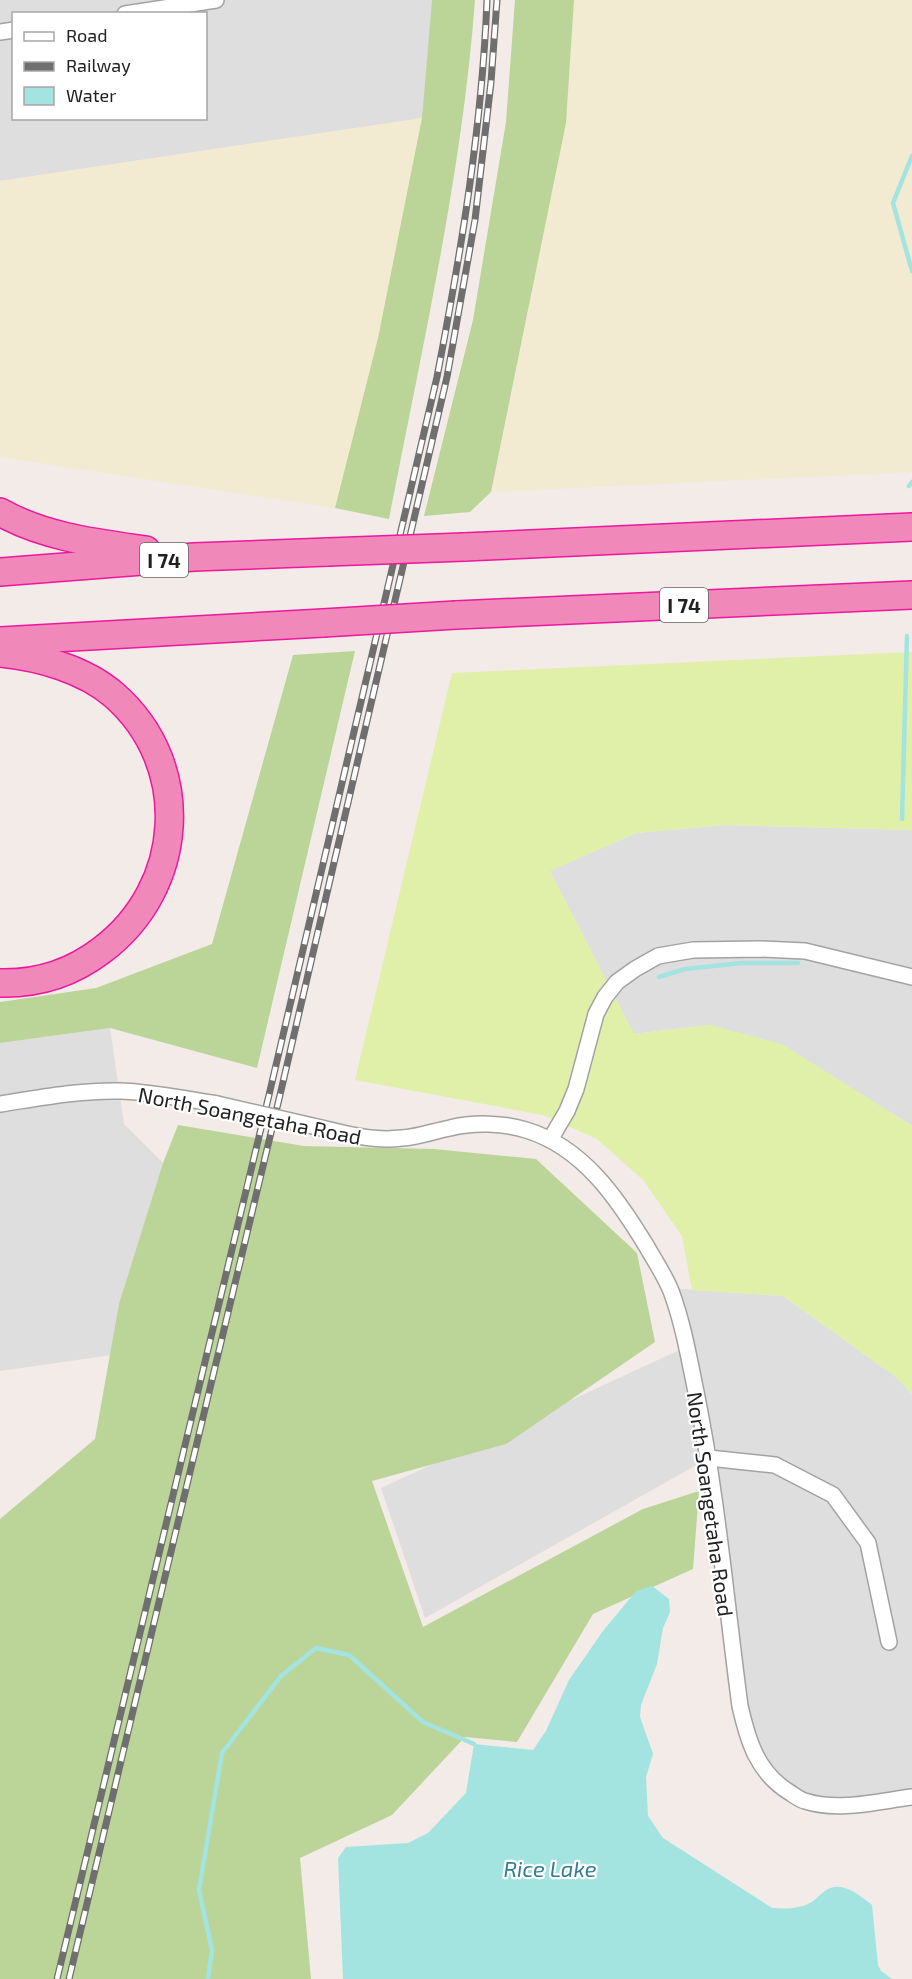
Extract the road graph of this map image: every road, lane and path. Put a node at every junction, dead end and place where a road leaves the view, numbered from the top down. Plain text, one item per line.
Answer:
1 (216, 0) edge
2 (137, 12) edge
3 (0, 512) edge
4 (912, 527) edge
5 (194, 558) junction
6 (0, 572) edge
7 (912, 595) edge
8 (0, 641) edge
9 (0, 653) edge
10 (912, 977) edge
11 (0, 983) edge
12 (0, 1104) edge
13 (550, 1140) junction
14 (709, 1458) junction
15 (889, 1642) dead end
16 (912, 1797) edge

1 - 2 street
3 - 5 highway
4 - 5 highway, I 74, bridge
5 - 6 highway, I 74
7 - 8 highway, I 74, bridge
9 - 11 highway
10 - 13 street
12 - 13 street, North Soangetaha Road, bridge
13 - 14 street, North Soangetaha Road
14 - 15 street
14 - 16 street, North Soangetaha Road

